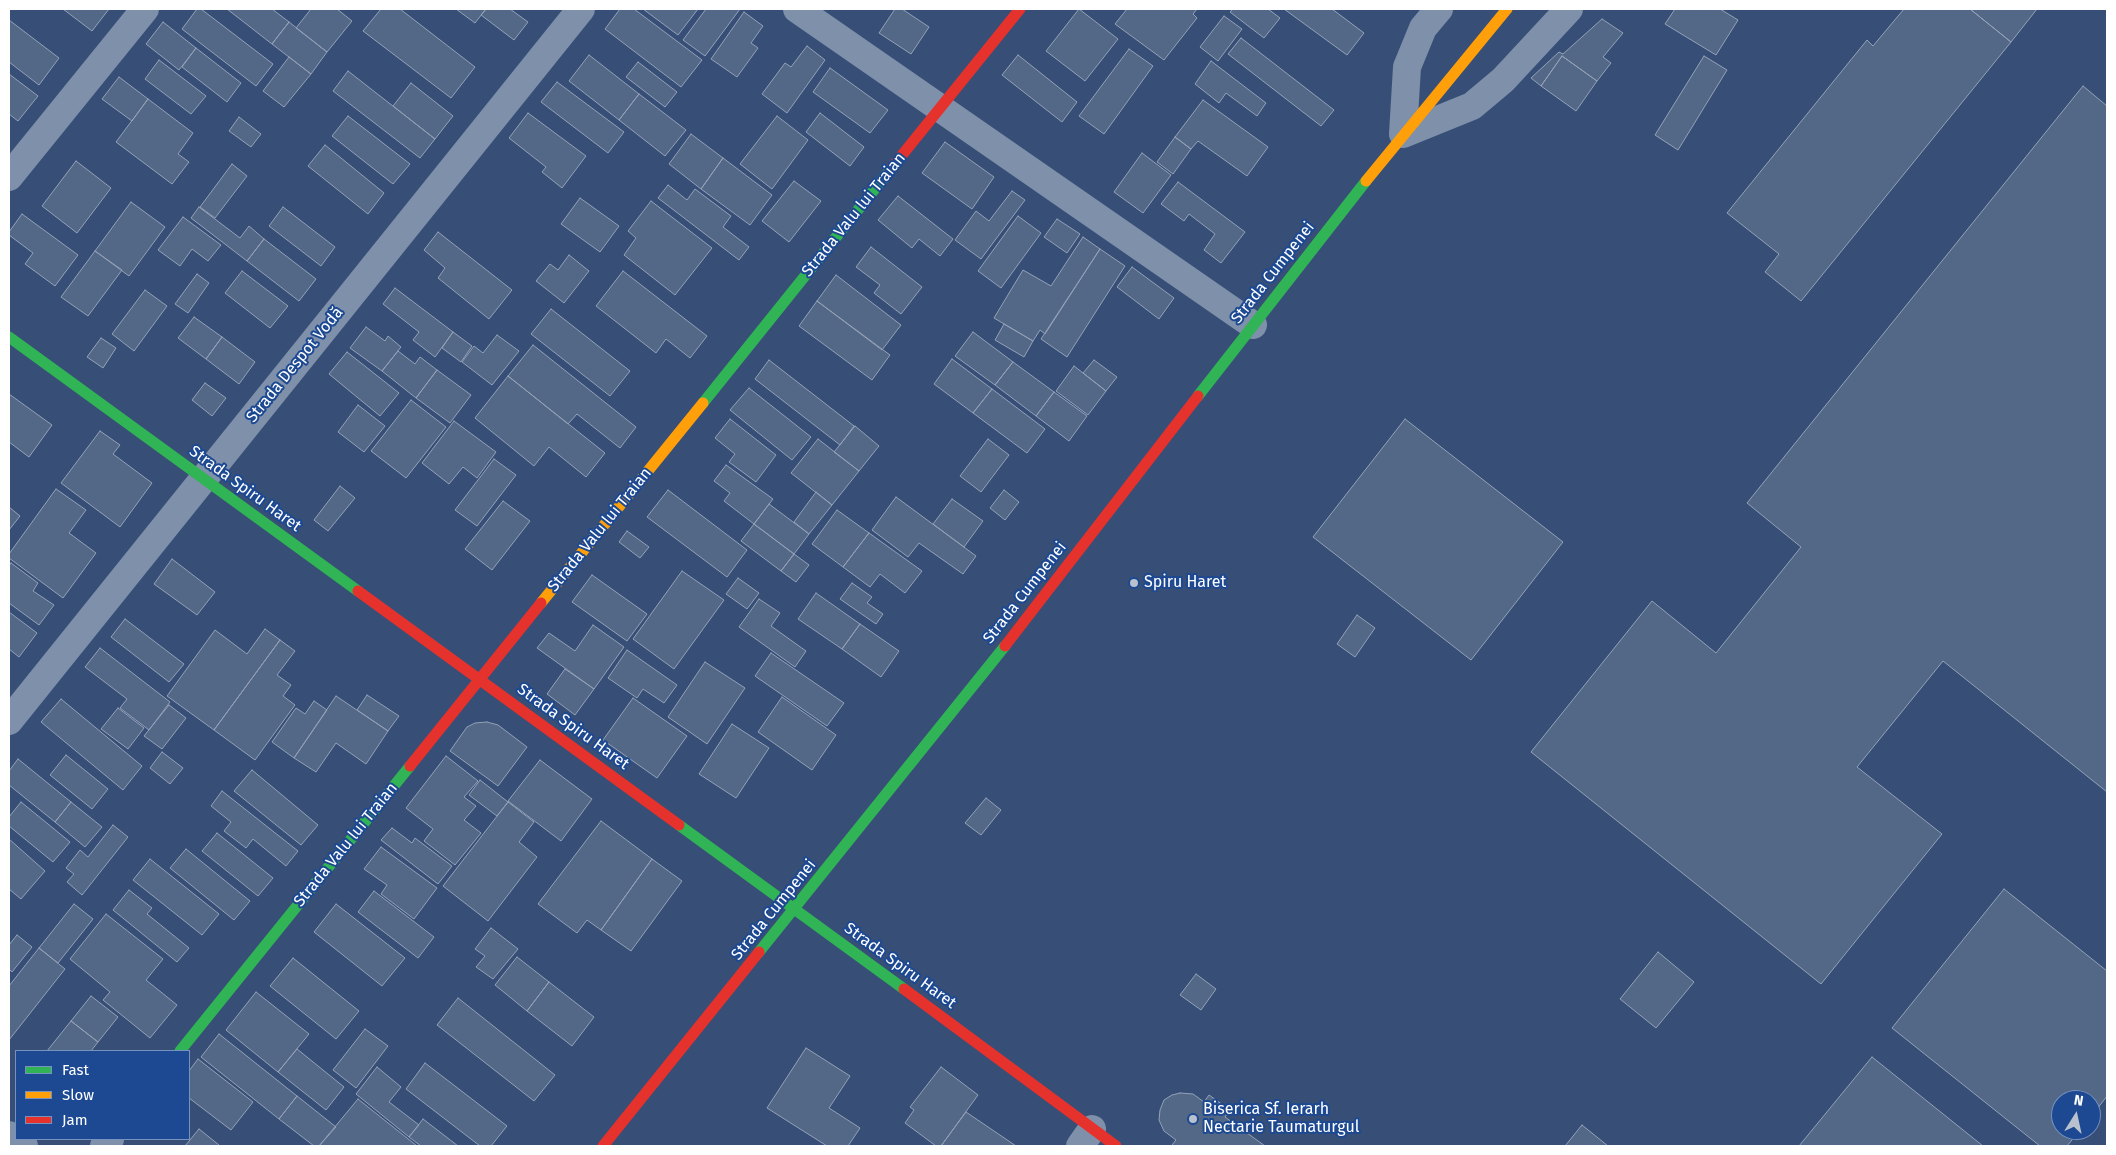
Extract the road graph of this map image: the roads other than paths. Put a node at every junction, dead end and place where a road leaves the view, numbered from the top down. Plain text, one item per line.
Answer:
1 (145, 9) edge
2 (581, 9) edge
3 (797, 9) edge
4 (1020, 9) edge
5 (1439, 9) edge
6 (1507, 9) edge
7 (1569, 9) edge
8 (940, 108) junction
9 (1404, 134) junction
10 (9, 177) edge
11 (1253, 325) junction
12 (9, 337) edge
13 (203, 479) junction
14 (480, 679) junction
15 (9, 721) edge
16 (796, 910) junction
17 (181, 1050) edge
18 (1086, 1138) edge
19 (604, 1146) edge
20 (1116, 1146) edge

1 - 10 street
2 - 13 street, Strada Despot Vodă
3 - 8 street
4 - 8 street, Strada Valu lui Traian
5 - 9 street
6 - 9 street, Strada Cumpenei
7 - 9 street
8 - 11 street
8 - 14 street, Strada Valu lui Traian
9 - 11 street, Strada Cumpenei
11 - 16 street, Strada Cumpenei
12 - 13 street, Strada Spiru Haret
13 - 14 street, Strada Spiru Haret
13 - 15 street, Strada Despot Vodă
14 - 16 street, Strada Spiru Haret
14 - 17 street, Strada Valu lui Traian
16 - 18 street, Strada Spiru Haret
16 - 19 street, Strada Cumpenei
18 - 20 street, Strada Spiru Haret

